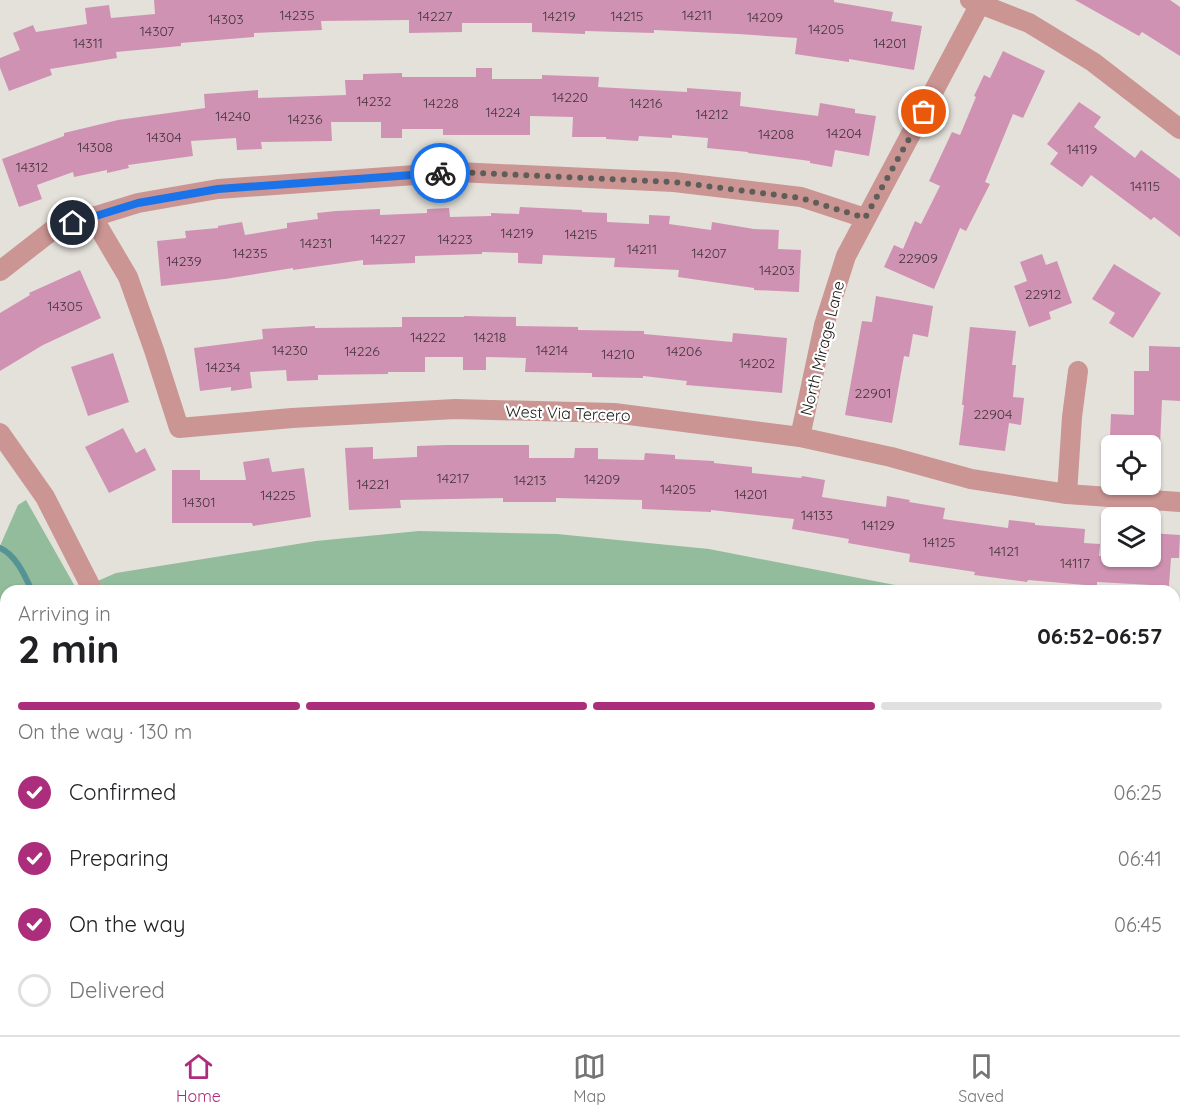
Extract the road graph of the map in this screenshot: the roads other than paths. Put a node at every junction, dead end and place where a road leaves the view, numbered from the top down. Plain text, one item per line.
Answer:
1 (975, 2) edge
2 (1180, 129) edge
3 (92, 216) junction
4 (865, 218) junction
5 (0, 271) edge
6 (1078, 371) dead end
7 (0, 433) edge
8 (800, 437) junction
9 (1068, 494) junction
10 (1180, 502) edge
11 (90, 585) edge

1 - 2 street
1 - 4 street, North Mirage Lane
3 - 4 street
3 - 5 street
3 - 8 street, West Via Tercero
4 - 8 street, North Mirage Lane
6 - 9 street
7 - 11 street
8 - 9 street, West Via Tercero
9 - 10 street, West Via Tercero

